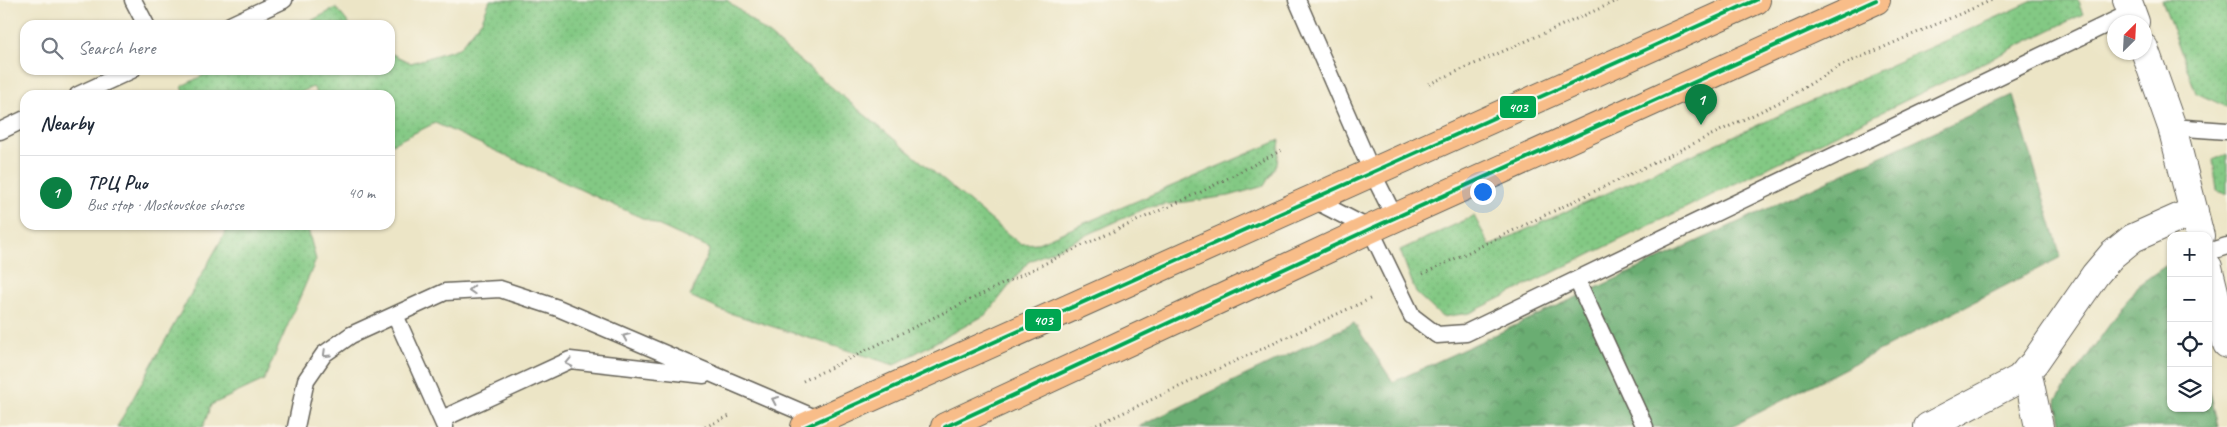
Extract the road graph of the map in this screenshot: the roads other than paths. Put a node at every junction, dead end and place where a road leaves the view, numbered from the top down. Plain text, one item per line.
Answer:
1 (133, 0) edge
2 (284, 0) edge
3 (1296, 0) edge
4 (1756, 0) edge
5 (1876, 0) edge
6 (2132, 12) edge
7 (143, 20) edge
8 (241, 20) edge
9 (2148, 60) edge
10 (121, 75) edge
11 (89, 90) edge
12 (20, 121) edge
13 (2172, 126) junction
14 (0, 131) edge
15 (2227, 131) edge
16 (1372, 172) junction
17 (1312, 199) junction
18 (1395, 218) junction
19 (2197, 224) edge
20 (1370, 229) junction
21 (2227, 246) edge
22 (2212, 251) edge
23 (2210, 277) edge
24 (1577, 280) junction
25 (395, 315) junction
26 (2227, 344) edge
27 (2023, 374) junction
28 (721, 377) junction
29 (444, 423) edge
30 (813, 424) edge
31 (296, 427) edge
32 (946, 427) edge
33 (1645, 427) edge
34 (1928, 427) edge
35 (2039, 427) edge

1 - 7 lane
2 - 8 lane
3 - 16 lane
4 - 16 main road
5 - 18 main road
6 - 24 lane
9 - 13 street
10 - 11 lane
12 - 14 lane
13 - 15 lane
13 - 19 street
16 - 17 main road
16 - 18 lane
17 - 20 lane
17 - 30 main road
18 - 20 main road
19 - 27 street
20 - 24 lane
20 - 32 main road
21 - 22 lane
23 - 26 street
24 - 33 lane
28 -> 25 lane
25 - 29 lane
25 -> 31 lane
27 - 34 street
27 - 35 street
28 -> 29 lane
30 -> 28 lane

